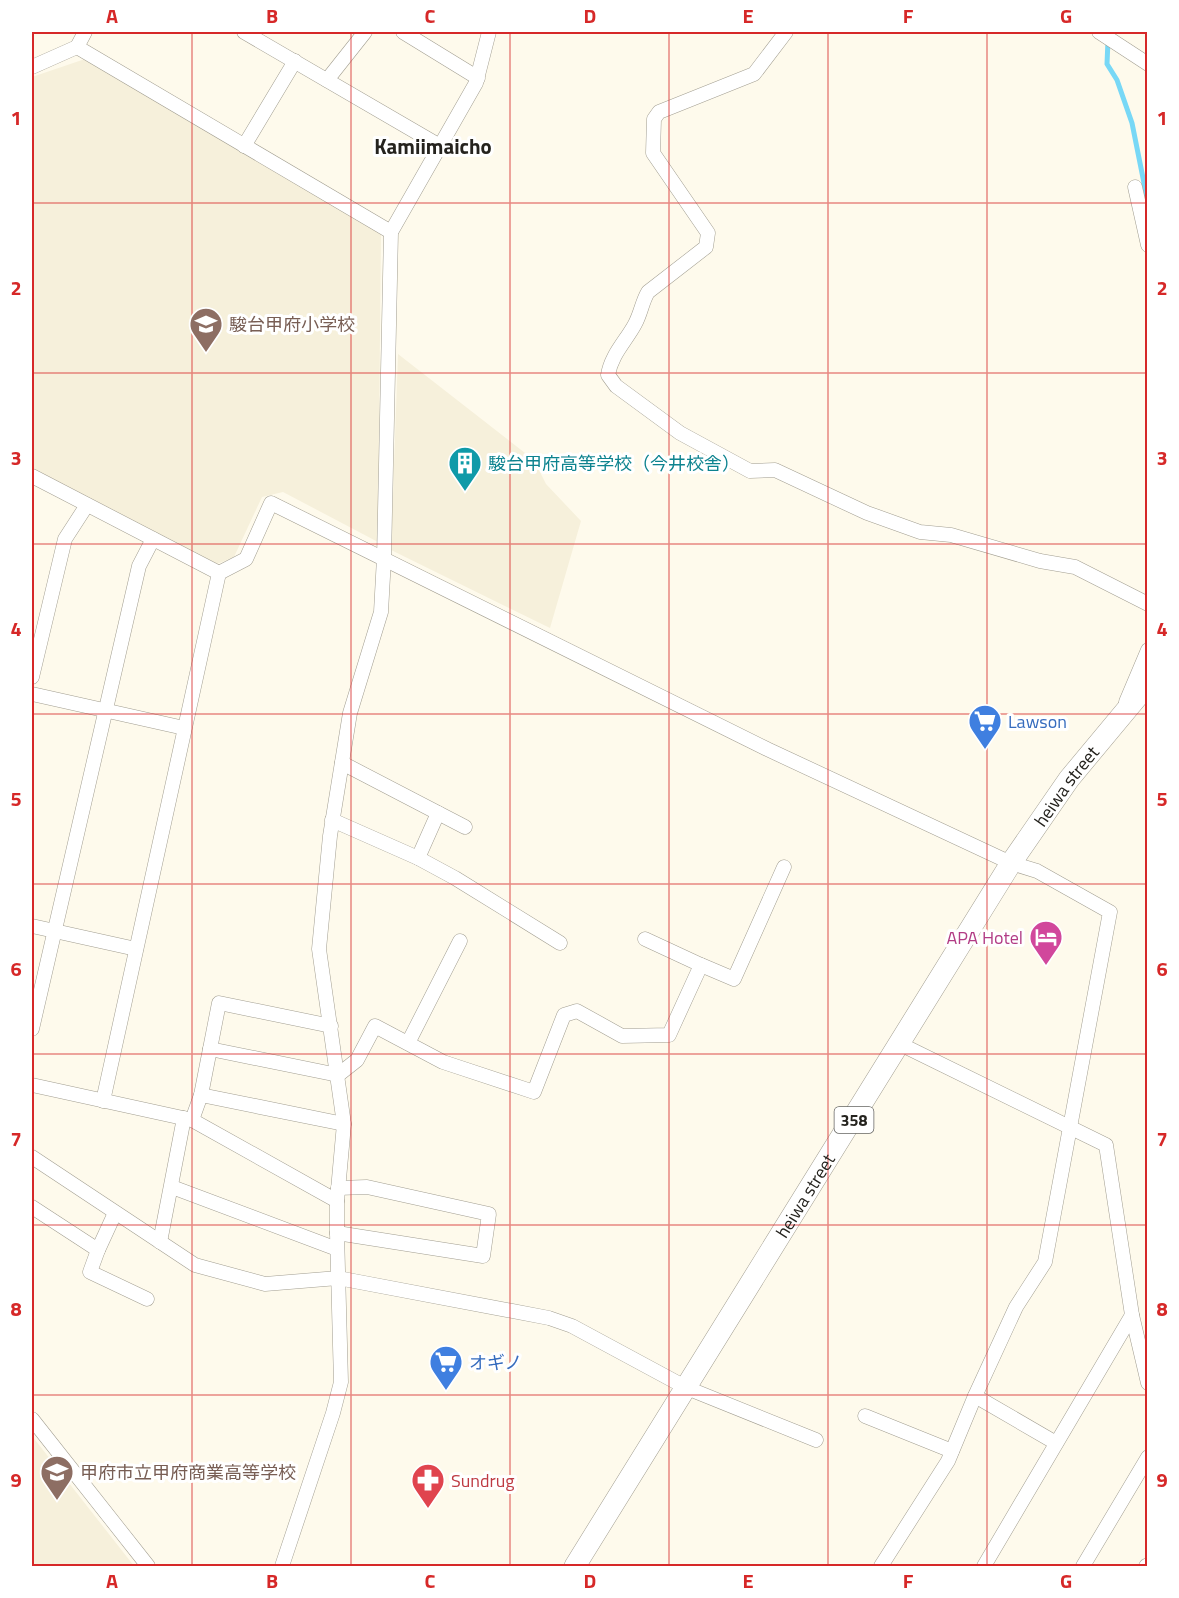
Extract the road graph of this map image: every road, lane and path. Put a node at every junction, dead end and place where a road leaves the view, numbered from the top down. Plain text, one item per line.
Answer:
1 (85, 32) edge
2 (244, 32) edge
3 (365, 32) edge
4 (403, 32) edge
5 (489, 32) edge
6 (786, 32) edge
7 (1099, 32) edge
8 (77, 47) junction
9 (295, 61) junction
10 (1148, 64) edge
11 (32, 67) edge
12 (478, 78) junction
13 (327, 80) junction
14 (244, 146) junction
15 (440, 146) junction
16 (1135, 187) dead end
17 (391, 232) junction
18 (1148, 245) edge
19 (32, 476) edge
20 (87, 505) junction
21 (153, 539) junction
22 (384, 558) junction
23 (219, 573) junction
24 (1148, 604) edge
25 (1148, 650) edge
26 (32, 676) edge
27 (1148, 684) edge
28 (32, 694) edge
29 (105, 711) junction
30 (1120, 715) junction
31 (184, 728) junction
32 (342, 763) junction
33 (438, 813) junction
34 (332, 820) junction
35 (465, 827) dead end
36 (418, 858) junction
37 (1011, 863) junction
38 (784, 867) dead end
39 (32, 926) edge
40 (54, 931) junction
41 (645, 939) dead end
42 (460, 941) dead end
43 (560, 943) dead end
44 (136, 949) junction
45 (701, 965) junction
46 (331, 1026) junction
47 (32, 1029) edge
48 (408, 1043) junction
49 (900, 1044) junction
50 (210, 1049) junction
51 (338, 1075) junction
52 (32, 1085) edge
53 (201, 1095) junction
54 (104, 1101) junction
55 (188, 1119) junction
56 (344, 1124) junction
57 (1070, 1128) junction
58 (32, 1157) edge
59 (172, 1187) junction
60 (338, 1194) junction
61 (32, 1208) edge
62 (115, 1213) junction
63 (337, 1233) junction
64 (160, 1242) junction
65 (337, 1249) junction
66 (98, 1250) junction
67 (338, 1278) junction
68 (147, 1299) dead end
69 (1132, 1315) junction
70 (1148, 1383) edge
71 (687, 1388) junction
72 (975, 1396) junction
73 (865, 1416) dead end
74 (32, 1419) edge
75 (816, 1440) dead end
76 (1056, 1443) junction
77 (952, 1451) junction
78 (1148, 1456) edge
79 (148, 1566) edge
80 (282, 1566) edge
81 (575, 1566) edge
82 (881, 1566) edge
83 (984, 1566) edge
84 (1083, 1566) edge

1 - 8 street
2 - 9 street
3 - 13 street
4 - 12 street
5 - 12 street
6 - 24 street
7 - 10 street
8 - 11 street
8 - 14 street
9 - 13 street
9 - 14 street
12 - 15 street
13 - 15 street
14 - 17 street
15 - 17 street
16 - 18 street
17 - 22 street
19 - 20 street
20 - 21 street
20 - 26 street
21 - 23 street
21 - 29 street
22 - 23 street
22 - 32 street
22 - 37 street
23 - 31 street
25 - 30 street
27 - 30 highway, heiwa street / 358
28 - 29 street
29 - 31 street
29 - 40 street
30 - 37 highway, heiwa street / 358
31 - 44 street
32 - 33 street
32 - 34 street
33 - 35 street
33 - 36 street
34 - 36 street
34 - 46 street
36 - 43 street
37 - 49 highway, heiwa street / 358
37 - 57 street
38 - 45 street
39 - 40 street
40 - 44 street
40 - 47 street
41 - 45 street
42 - 48 street
44 - 54 street
45 - 48 street
46 - 50 street
46 - 51 street
48 - 51 street
49 - 57 street
49 - 71 highway, heiwa street / 358
50 - 51 street
50 - 53 street
51 - 56 street
52 - 54 street
53 - 55 street
53 - 56 street
54 - 55 street
55 - 59 street
55 - 60 street
56 - 60 street
57 - 69 street
57 - 72 street
58 - 62 street
59 - 64 street
59 - 65 street
60 - 63 street
60 - 63 street
61 - 66 street
62 - 64 street
62 - 66 street
63 - 65 street
64 - 67 street
65 - 67 street
66 - 68 street
67 - 71 street
67 - 80 street
69 - 70 street
69 - 76 street
71 - 75 street
71 - 81 highway, heiwa street / 358
72 - 76 street
72 - 77 street
73 - 77 street
74 - 79 street
76 - 83 street
77 - 82 street
78 - 84 street

